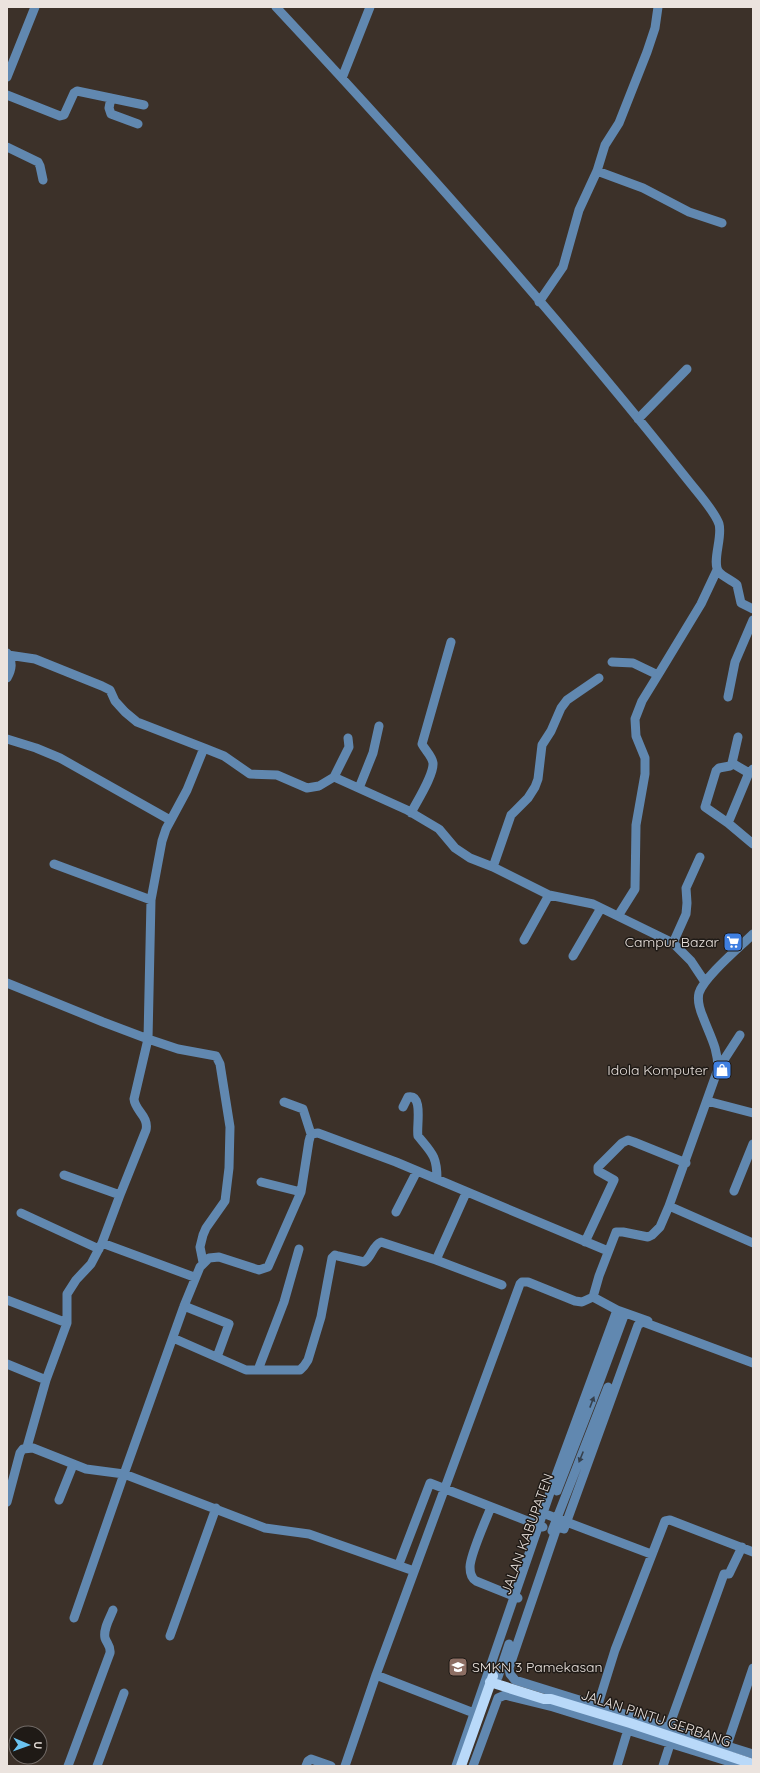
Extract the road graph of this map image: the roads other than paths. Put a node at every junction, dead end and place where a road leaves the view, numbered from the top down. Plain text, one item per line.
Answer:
1 (35, 7) edge
2 (276, 7) edge
3 (370, 7) edge
4 (658, 7) edge
5 (7, 77) edge
6 (342, 78) junction
7 (7, 95) edge
8 (111, 98) junction
9 (144, 105) dead end
10 (138, 124) dead end
11 (7, 147) edge
12 (596, 172) junction
13 (43, 180) dead end
14 (722, 223) dead end
15 (539, 302) junction
16 (687, 369) dead end
17 (638, 419) junction
18 (717, 570) junction
19 (753, 609) edge
20 (753, 620) edge
21 (451, 642) dead end
22 (8, 654) edge
23 (612, 662) dead end
24 (658, 675) junction
25 (7, 678) edge
26 (599, 678) dead end
27 (728, 697) dead end
28 (379, 726) dead end
29 (738, 737) dead end
30 (348, 738) dead end
31 (7, 739) edge
32 (204, 748) junction
33 (732, 763) junction
34 (751, 771) edge
35 (334, 777) junction
36 (359, 788) junction
37 (411, 813) junction
38 (170, 820) junction
39 (728, 823) junction
40 (753, 844) edge
41 (700, 857) dead end
42 (54, 864) dead end
43 (494, 867) junction
44 (549, 894) junction
45 (151, 900) junction
46 (601, 908) junction
47 (618, 916) junction
48 (753, 934) edge
49 (524, 940) dead end
50 (673, 943) junction
51 (573, 956) dead end
52 (705, 982) junction
53 (7, 983) edge
54 (740, 1035) dead end
55 (148, 1039) junction
56 (718, 1069) junction
57 (707, 1101) junction
58 (284, 1102) dead end
59 (403, 1108) dead end
60 (753, 1113) edge
61 (311, 1134) junction
62 (753, 1144) edge
63 (686, 1163) junction
64 (417, 1171) junction
65 (64, 1175) dead end
66 (437, 1179) junction
67 (261, 1182) dead end
68 (734, 1191) dead end
69 (301, 1192) junction
70 (466, 1192) junction
71 (120, 1195) junction
72 (669, 1206) junction
73 (396, 1212) dead end
74 (21, 1213) dead end
75 (585, 1242) junction
76 (753, 1243) edge
77 (101, 1246) junction
78 (300, 1249) dead end
79 (608, 1251) junction
80 (436, 1260) junction
81 (203, 1262) junction
82 (194, 1277) junction
83 (502, 1285) dead end
84 (593, 1297) junction
85 (7, 1300) edge
86 (184, 1306) junction
87 (621, 1311) junction
88 (636, 1317) junction
89 (67, 1323) junction
90 (173, 1338) junction
91 (217, 1357) junction
92 (753, 1358) edge
93 (753, 1362) edge
94 (7, 1364) edge
95 (258, 1370) junction
96 (46, 1380) junction
97 (27, 1447) junction
98 (73, 1464) junction
99 (124, 1474) junction
100 (444, 1489) junction
101 (59, 1500) dead end
102 (7, 1502) edge
103 (491, 1506) junction
104 (216, 1508) junction
105 (552, 1517) junction
106 (566, 1522) junction
107 (545, 1528) junction
108 (742, 1547) junction
109 (753, 1552) edge
110 (651, 1554) junction
111 (399, 1564) junction
112 (414, 1571) junction
113 (516, 1597) junction
114 (113, 1610) dead end
115 (74, 1618) dead end
116 (170, 1636) dead end
117 (753, 1668) edge
118 (376, 1675) junction
119 (494, 1679) junction
120 (124, 1693) dead end
121 (596, 1709) junction
122 (479, 1715) junction
123 (629, 1727) junction
124 (669, 1736) junction
125 (725, 1750) junction
126 (753, 1754) edge
127 (753, 1764) edge
128 (68, 1766) edge
129 (97, 1766) edge
130 (306, 1766) edge
131 (331, 1766) edge
132 (345, 1766) edge
133 (456, 1766) edge
134 (461, 1766) edge
135 (466, 1766) edge
136 (473, 1766) edge
137 (617, 1766) edge
138 (663, 1766) edge
139 (743, 1766) edge

1 - 5 street
2 - 6 street
3 - 6 street
4 - 12 street
6 - 15 street
7 - 8 street
8 - 9 street
8 - 10 street
11 - 13 street
12 - 14 street
12 - 15 street
15 - 17 street
16 - 17 street
17 - 18 street
18 - 19 street
18 - 24 street
20 - 27 street
21 - 37 street
22 - 25 street
22 - 32 street
23 - 24 street
24 - 47 street
26 - 43 street
28 - 36 street
29 - 33 street
30 - 35 street
31 - 38 street
32 - 35 street
32 - 38 street
33 - 34 street
33 - 39 street
34 - 39 street
35 - 36 street
36 - 37 street
37 - 43 street
38 - 45 street
39 - 40 street
41 - 50 street
42 - 45 street
43 - 44 street
44 - 46 street
44 - 49 street
45 - 55 street
46 - 47 street
46 - 51 street
47 - 50 street
48 - 52 street
50 - 52 street
52 - 56 street
53 - 55 street
54 - 56 street
55 - 71 street
55 - 81 street
56 - 57 street
57 - 60 street
57 - 63 street
58 - 61 street
59 - 66 street
61 - 64 street
61 - 69 street
62 - 68 street
63 - 72 street
63 - 75 street
64 - 66 street
64 - 73 street
65 - 71 street
66 - 70 street
67 - 69 street
69 - 81 street
70 - 75 street
70 - 80 street
71 - 77 street
72 - 76 street
72 - 79 street
74 - 77 street
75 - 79 street
77 - 82 street
77 - 89 street
78 - 95 street
79 - 84 street
80 - 83 street
80 - 95 street
81 - 82 street
82 - 86 street
84 - 87 street
84 - 100 street
85 - 89 street
86 - 90 street
86 - 91 street
87 - 88 street
105 -> 87 street, JALAN KABUPATEN
87 - 107 street
88 - 92 street
88 -> 105 street, JALAN KABUPATEN
89 - 96 street
90 - 91 street
90 - 99 street
91 - 95 street
93 - 106 street
94 - 96 street
96 - 97 street
97 - 98 street
97 - 102 street
98 - 99 street
98 - 101 street
99 - 104 street
99 - 115 street
100 - 103 street
100 - 111 street
100 - 112 street
103 - 107 street
103 - 113 street
104 - 111 street
104 - 116 street
105 - 106 street
105 - 107 street, JALAN KABUPATEN
106 - 110 street
106 - 121 street
107 - 113 street, JALAN KABUPATEN
107 - 119 street, JALAN KABUPATEN
108 - 109 street
108 - 110 street
108 - 124 street
110 - 121 street
111 - 112 street
112 - 118 street
113 - 119 street, JALAN KABUPATEN
113 - 122 street
114 - 128 street
117 - 125 street
118 - 122 street
118 - 132 street
119 - 121 main road, JALAN PINTU GERBANG
119 - 122 main road, JALAN KABUPATEN
120 - 129 street
121 - 123 main road, JALAN PINTU GERBANG
121 - 124 street
122 - 133 street
122 - 134 main road, JALAN KABUPATEN
122 - 135 main road, JALAN KABUPATEN
123 - 124 main road, JALAN PINTU GERBANG
123 - 136 street
123 - 137 street
124 - 125 main road, JALAN PINTU GERBANG
124 - 138 street
124 - 139 street
125 - 126 street
125 - 127 main road, JALAN PINTU GERBANG
130 - 131 street

